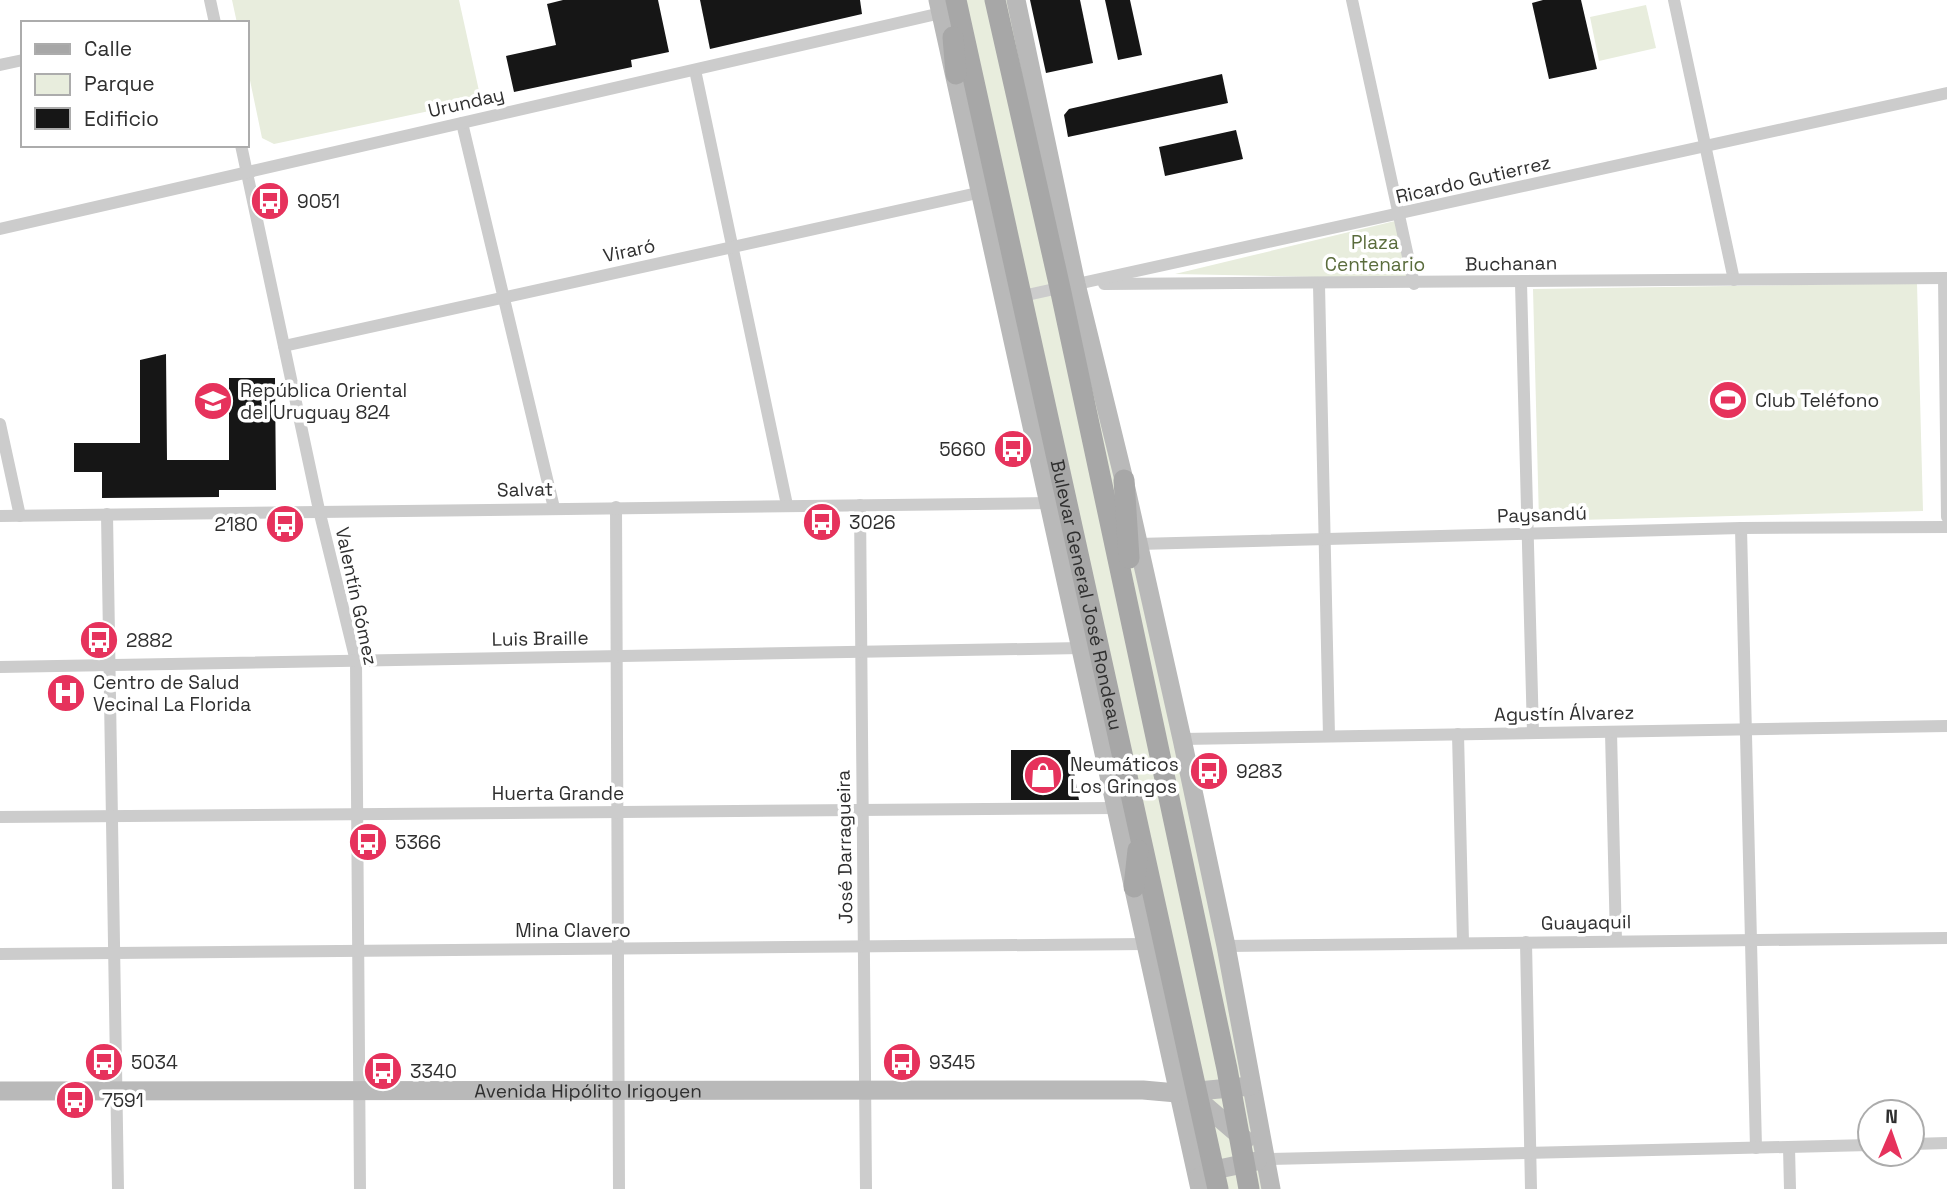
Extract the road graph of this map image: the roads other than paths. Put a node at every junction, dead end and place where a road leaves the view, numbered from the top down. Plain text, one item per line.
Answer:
1 (210, 0) edge
2 (995, 0) edge
3 (1016, 0) edge
4 (1352, 0) edge
5 (1674, 0) edge
6 (946, 3) edge
7 (210, 21) edge
8 (21, 60) edge
9 (0, 65) edge
10 (695, 70) junction
11 (956, 74) joint
12 (1947, 93) edge
13 (462, 123) junction
14 (1706, 146) junction
15 (241, 147) edge
16 (247, 172) junction
17 (982, 192) junction
18 (1399, 215) junction
19 (0, 229) edge
20 (733, 247) junction
21 (1144, 276) junction
22 (1946, 278) edge
23 (1734, 280) junction
24 (1521, 283) junction
25 (1414, 284) junction
26 (1319, 285) junction
27 (1068, 286) junction
28 (503, 297) junction
29 (1014, 298) junction
30 (284, 346) junction
31 (0, 424) edge
32 (1124, 480) junction
33 (1050, 503) junction
34 (787, 505) junction
35 (860, 505) junction
36 (616, 507) junction
37 (554, 508) junction
38 (319, 510) junction
39 (107, 514) junction
40 (0, 516) edge
41 (20, 516) junction
42 (1947, 517) edge
43 (1947, 527) edge
44 (1741, 528) junction
45 (1528, 534) junction
46 (1324, 539) junction
47 (1138, 544) junction
48 (1133, 627) junction
49 (1081, 648) junction
50 (862, 652) junction
51 (617, 656) junction
52 (356, 661) junction
53 (109, 665) junction
54 (0, 667) edge
55 (1947, 726) edge
56 (1744, 729) junction
57 (1611, 732) junction
58 (1533, 733) junction
59 (1458, 734) junction
60 (1329, 736) junction
61 (1182, 739) junction
62 (1116, 808) junction
63 (863, 810) junction
64 (617, 812) junction
65 (357, 814) junction
66 (112, 816) junction
67 (0, 817) edge
68 (1140, 831) junction
69 (1134, 887) junction
70 (1947, 938) edge
71 (1750, 940) junction
72 (1616, 941) junction
73 (1463, 942) junction
74 (1526, 942) junction
75 (1146, 944) junction
76 (864, 946) junction
77 (1226, 946) junction
78 (618, 949) junction
79 (358, 951) junction
80 (114, 953) junction
81 (0, 954) edge
82 (1241, 1087) junction
83 (0, 1091) edge
84 (116, 1092) junction
85 (359, 1092) junction
86 (618, 1092) junction
87 (865, 1092) junction
88 (1177, 1093) junction
89 (1201, 1097) junction
90 (1238, 1133) junction
91 (1947, 1143) edge
92 (1926, 1144) edge
93 (1856, 1145) edge
94 (1789, 1147) junction
95 (1756, 1148) junction
96 (1531, 1153) junction
97 (1265, 1159) junction
98 (1243, 1163) junction
99 (1208, 1181) edge
100 (118, 1189) edge
101 (360, 1189) edge
102 (619, 1189) edge
103 (866, 1189) edge
104 (1249, 1189) edge
105 (1271, 1189) edge
106 (1531, 1189) edge
107 (1790, 1189) edge

1 - 7 street
2 - 27 main road, Bulevar General José Rondeau
3 - 27 main road, Bulevar General José Rondeau
4 - 18 street
5 - 14 street
6 - 10 street, Urunday
6 - 11 main road
6 - 29 main road, Bulevar General José Rondeau
8 - 9 street
10 - 13 street, Urunday
10 - 20 street
11 - 17 main road, Bulevar General José Rondeau
12 - 14 street, Ricardo Gutierrez
13 - 16 street, Urunday
13 - 28 street
14 - 18 street, Ricardo Gutierrez
14 - 23 street
15 - 16 street, Valentín Gómez
16 - 19 street, Urunday
16 - 30 street, Valentín Gómez
17 - 20 street, Viraró
17 - 29 main road, Bulevar General José Rondeau
18 - 21 street, Ricardo Gutierrez
18 - 25 street
20 - 28 street, Viraró
20 - 34 street
21 - 26 street, Buchanan
21 - 27 street, Ricardo Gutierrez
22 - 23 street, Buchanan
22 - 42 street
23 - 24 street, Buchanan
24 - 25 street, Buchanan
24 - 45 street
25 - 26 street, Buchanan
26 - 46 street
27 - 29 street, Ricardo Gutierrez
27 - 32 main road, Bulevar General José Rondeau
27 - 48 main road, Bulevar General José Rondeau
28 - 30 street, Viraró
28 - 37 street
29 - 33 main road, Bulevar General José Rondeau
29 - 68 main road, Bulevar General José Rondeau
30 - 38 street, Valentín Gómez
31 - 41 street
32 - 47 main road, Bulevar General José Rondeau
32 - 48 main road
33 - 35 street, Salvat
33 - 49 main road, Bulevar General José Rondeau
34 - 35 street, Salvat
34 - 36 street, Salvat
35 - 50 street, José Darragueira
36 - 37 street, Salvat
36 - 51 street
37 - 38 street, Salvat
38 - 39 street, Salvat
38 - 52 street, Valentín Gómez
39 - 41 street, Salvat
39 - 53 street
40 - 41 street, Salvat
43 - 44 street, Paysandú
44 - 45 street, Paysandú
44 - 56 street
45 - 46 street, Paysandú
45 - 58 street
46 - 47 street, Paysandú
46 - 60 street
47 - 61 main road, Bulevar General José Rondeau
48 - 82 main road, Bulevar General José Rondeau
49 - 50 street, Luis Braille
49 - 62 main road, Bulevar General José Rondeau
50 - 51 street, Luis Braille
50 - 63 street, José Darragueira
51 - 52 street, Luis Braille
51 - 64 street
52 - 53 street, Luis Braille
52 - 65 street, Valentín Gómez
53 - 54 street, Luis Braille
53 - 66 street
55 - 56 street, Agustín Álvarez
56 - 57 street, Agustín Álvarez
56 - 71 street
57 - 58 street, Agustín Álvarez
57 - 72 street
58 - 59 street, Agustín Álvarez
59 - 60 street, Agustín Álvarez
59 - 73 street
60 - 61 street, Agustín Álvarez
61 - 77 main road, Bulevar General José Rondeau
62 - 63 street, Huerta Grande
62 - 69 main road, Bulevar General José Rondeau
63 - 64 street, Huerta Grande
63 - 76 street, José Darragueira
64 - 65 street, Huerta Grande
64 - 78 street
65 - 66 street, Huerta Grande
65 - 79 street, Valentín Gómez
66 - 67 street, Huerta Grande
66 - 80 street
68 - 69 main road
68 - 89 main road, Bulevar General José Rondeau
69 - 75 main road, Bulevar General José Rondeau
70 - 71 street, Guayaquil
71 - 72 street, Guayaquil
71 - 95 street
72 - 74 street, Guayaquil
73 - 74 street, Guayaquil
73 - 77 street, Guayaquil
74 - 96 street
75 - 76 street, Mina Clavero
75 - 88 main road, Bulevar General José Rondeau
76 - 78 street, Mina Clavero
76 - 87 street, José Darragueira
77 - 82 main road, Bulevar General José Rondeau
78 - 79 street, Mina Clavero
78 - 86 street
79 - 80 street, Mina Clavero
79 - 85 street, Valentín Gómez
80 - 81 street, Mina Clavero
80 - 84 street
82 - 89 main road
82 - 90 main road, Bulevar General José Rondeau
82 - 97 main road, Bulevar General José Rondeau
83 - 84 main road, Avenida Hipólito Irigoyen
84 - 85 main road, Avenida Hipólito Irigoyen
84 - 100 street
85 - 86 main road, Avenida Hipólito Irigoyen
85 - 101 street, Valentín Gómez
86 - 87 main road, Avenida Hipólito Irigoyen
86 - 102 street
87 - 88 main road, Avenida Hipólito Irigoyen
87 - 103 street, José Darragueira
88 - 89 main road
88 - 99 main road, Bulevar General José Rondeau
89 - 90 main road
89 - 99 main road, Bulevar General José Rondeau
90 - 97 main road
90 - 98 main road, Bulevar General José Rondeau
91 - 92 street
93 - 94 street
94 - 95 street
94 - 107 street
95 - 96 street
96 - 97 street
96 - 106 street
97 - 98 main road
97 - 105 main road, Bulevar General José Rondeau
98 - 99 main road
98 - 104 main road, Bulevar General José Rondeau

